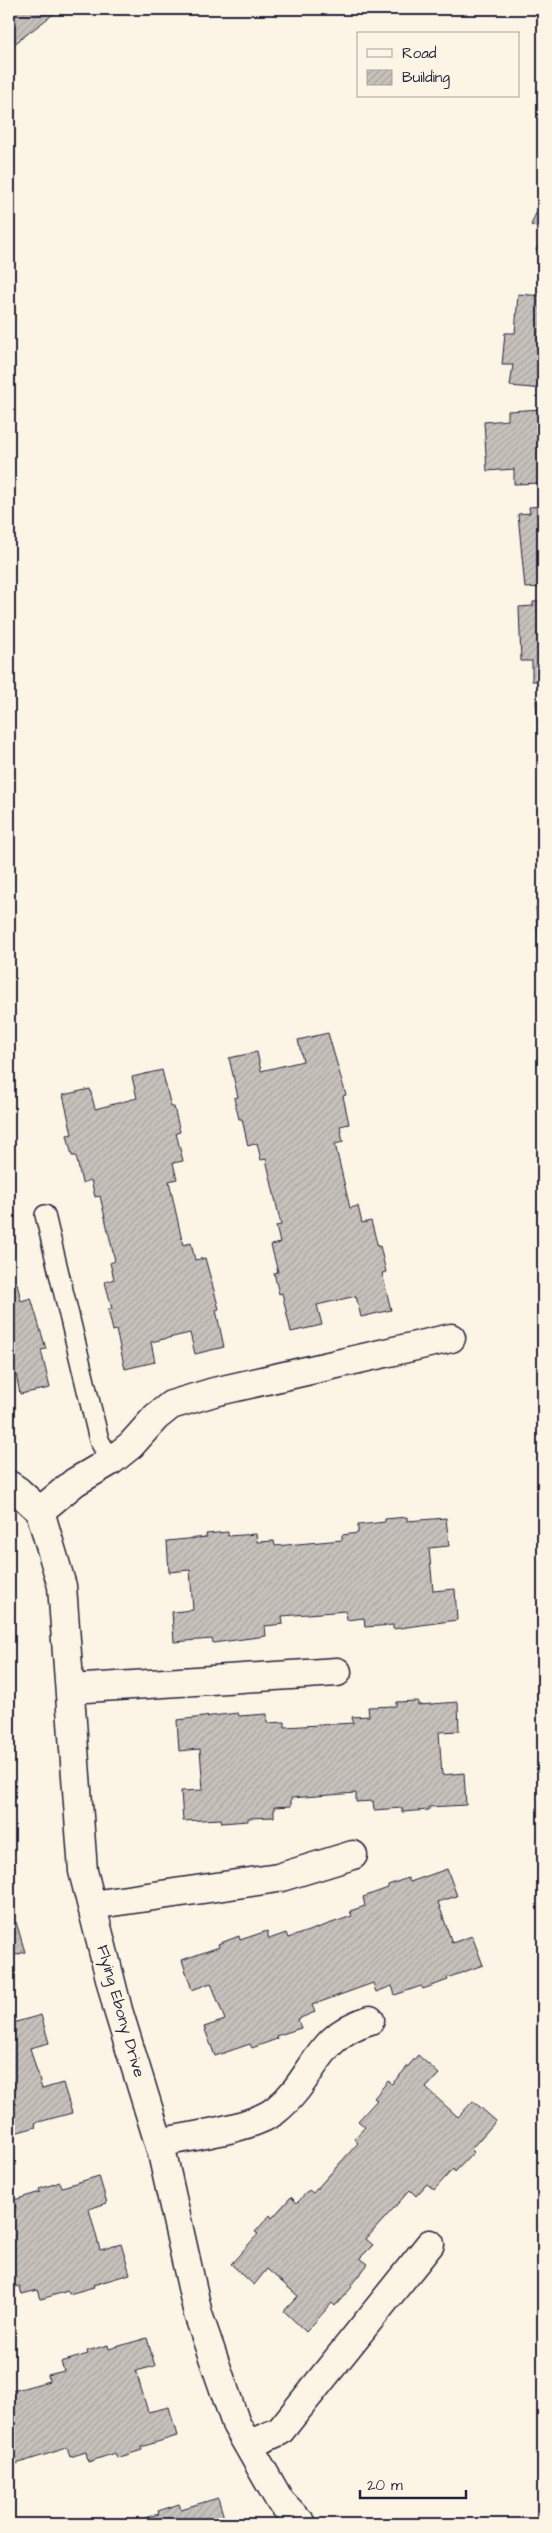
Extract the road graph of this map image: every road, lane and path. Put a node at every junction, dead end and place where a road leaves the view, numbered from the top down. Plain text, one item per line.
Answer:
1 (45, 1215) dead end
2 (451, 1338) dead end
3 (111, 1461) junction
4 (9, 1485) edge
5 (40, 1511) junction
6 (337, 1672) dead end
7 (70, 1689) junction
8 (352, 1854) dead end
9 (92, 1905) junction
10 (370, 2020) dead end
11 (159, 2143) junction
12 (430, 2244) dead end
13 (248, 2446) junction
14 (302, 2524) edge

1 - 3 lane
2 - 3 street
3 - 5 street
4 - 5 street
5 - 7 street, Flying Ebony Drive
6 - 7 street
7 - 9 street, Flying Ebony Drive
8 - 9 street
9 - 11 street, Flying Ebony Drive
10 - 11 street
11 - 13 street, Flying Ebony Drive
12 - 13 street
13 - 14 street, Flying Ebony Drive

